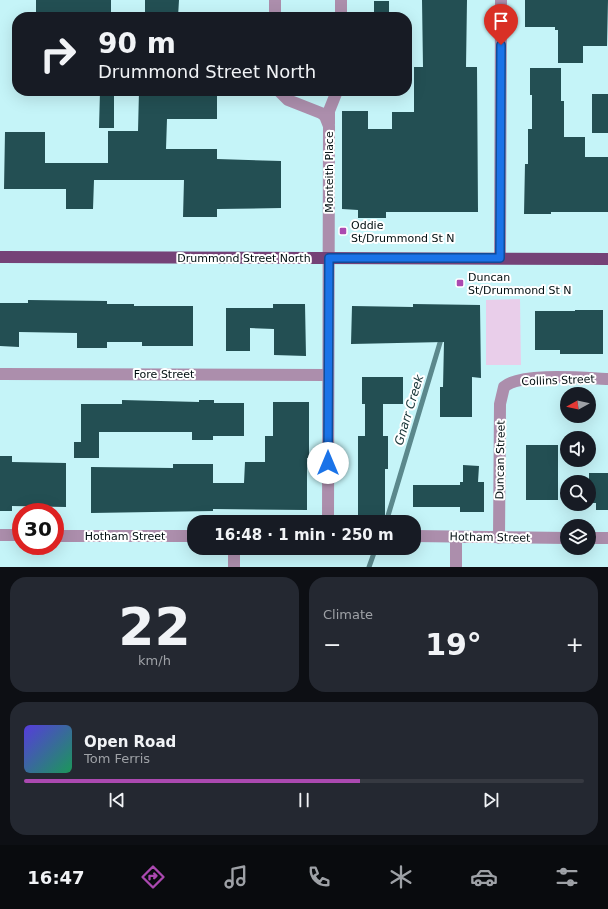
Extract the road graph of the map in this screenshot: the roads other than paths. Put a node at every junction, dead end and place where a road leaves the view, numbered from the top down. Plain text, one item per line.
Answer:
1 (275, 0) edge
2 (341, 0) edge
3 (501, 0) edge
4 (275, 12) edge
5 (341, 12) edge
6 (284, 96) edge
7 (335, 96) edge
8 (329, 131) junction
9 (0, 257) edge
10 (329, 258) junction
11 (500, 258) junction
12 (608, 259) edge
13 (0, 374) edge
14 (328, 375) junction
15 (608, 378) edge
16 (508, 384) joint
17 (328, 515) edge
18 (0, 535) edge
19 (12, 536) edge
20 (64, 536) edge
21 (187, 536) edge
22 (421, 536) edge
23 (456, 537) junction
24 (499, 538) junction
25 (560, 538) edge
26 (596, 538) edge
27 (608, 538) edge
28 (234, 555) edge
29 (234, 567) edge
30 (456, 567) edge

1 - 4 street
2 - 5 street
3 - 11 street
6 - 8 street, Monteith Place
7 - 8 street
8 - 10 street, Monteith Place
9 - 10 main road, Drummond Street North
10 - 11 main road, Drummond Street North
10 - 14 street, Monteith Place
11 - 12 main road, Drummond Street North
13 - 14 street, Fore Street
14 - 17 street, Monteith Place
15 - 16 street, Collins Street
16 - 24 street, Duncan Street
18 - 19 street
20 - 21 street, Hotham Street
22 - 23 street, Hotham Street
23 - 24 street, Hotham Street
23 - 30 street
24 - 25 street, Hotham Street
26 - 27 street
28 - 29 street

